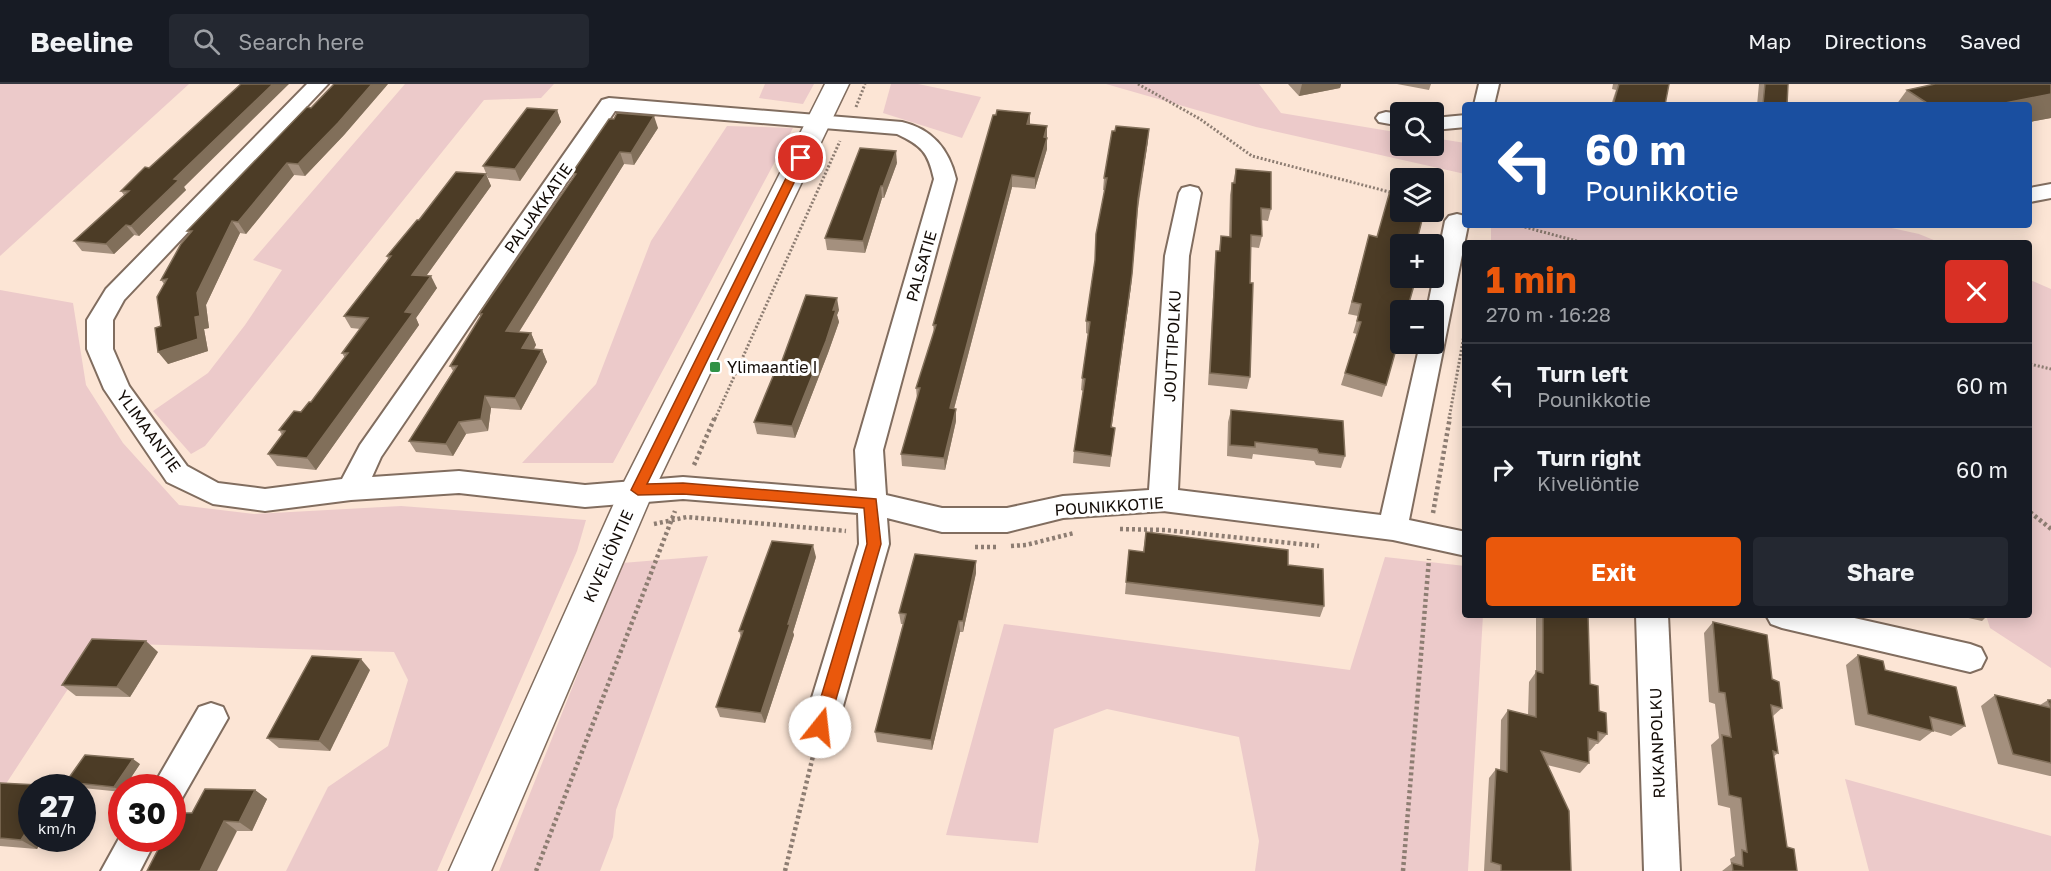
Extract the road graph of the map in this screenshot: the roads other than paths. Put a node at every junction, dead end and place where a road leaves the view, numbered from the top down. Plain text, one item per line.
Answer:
1 (318, 84) edge
2 (837, 84) edge
3 (1489, 84) edge
4 (1485, 102) edge
5 (820, 120) junction
6 (1462, 121) edge
7 (1444, 123) edge
8 (2051, 191) edge
9 (1190, 193) dead end
10 (2032, 195) edge
11 (1456, 221) dead end
12 (1441, 300) edge
13 (1431, 354) edge
14 (351, 489) junction
15 (638, 490) junction
16 (1163, 500) junction
17 (871, 503) junction
18 (1394, 528) junction
19 (1462, 542) edge
20 (1652, 618) edge
21 (1795, 618) edge
22 (1970, 658) dead end
23 (211, 718) dead end
24 (820, 727) road end
25 (178, 774) edge
26 (131, 852) edge
27 (119, 871) edge
28 (470, 871) edge
29 (1662, 871) edge

1 - 14 street, YLIMAANTIE
2 - 5 street, KIVELIÖNTIE
3 - 4 street
5 - 14 street, PALJAKKATIE
5 - 15 street, KIVELIÖNTIE
5 - 17 street, PALSATIE
6 - 7 street
8 - 10 street
9 - 16 street, JOUTTIPOLKU
11 - 12 street
13 - 18 street
14 - 15 street, YLIMAANTIE
15 - 17 street, POUNIKKOTIE
15 - 28 street, KIVELIÖNTIE
16 - 17 street, POUNIKKOTIE
16 - 18 street, POUNIKKOTIE
17 - 24 street, PALSATIE
18 - 19 street, POUNIKKOTIE
20 - 29 street, RUKANPOLKU
21 - 22 street
23 - 25 street
26 - 27 street

